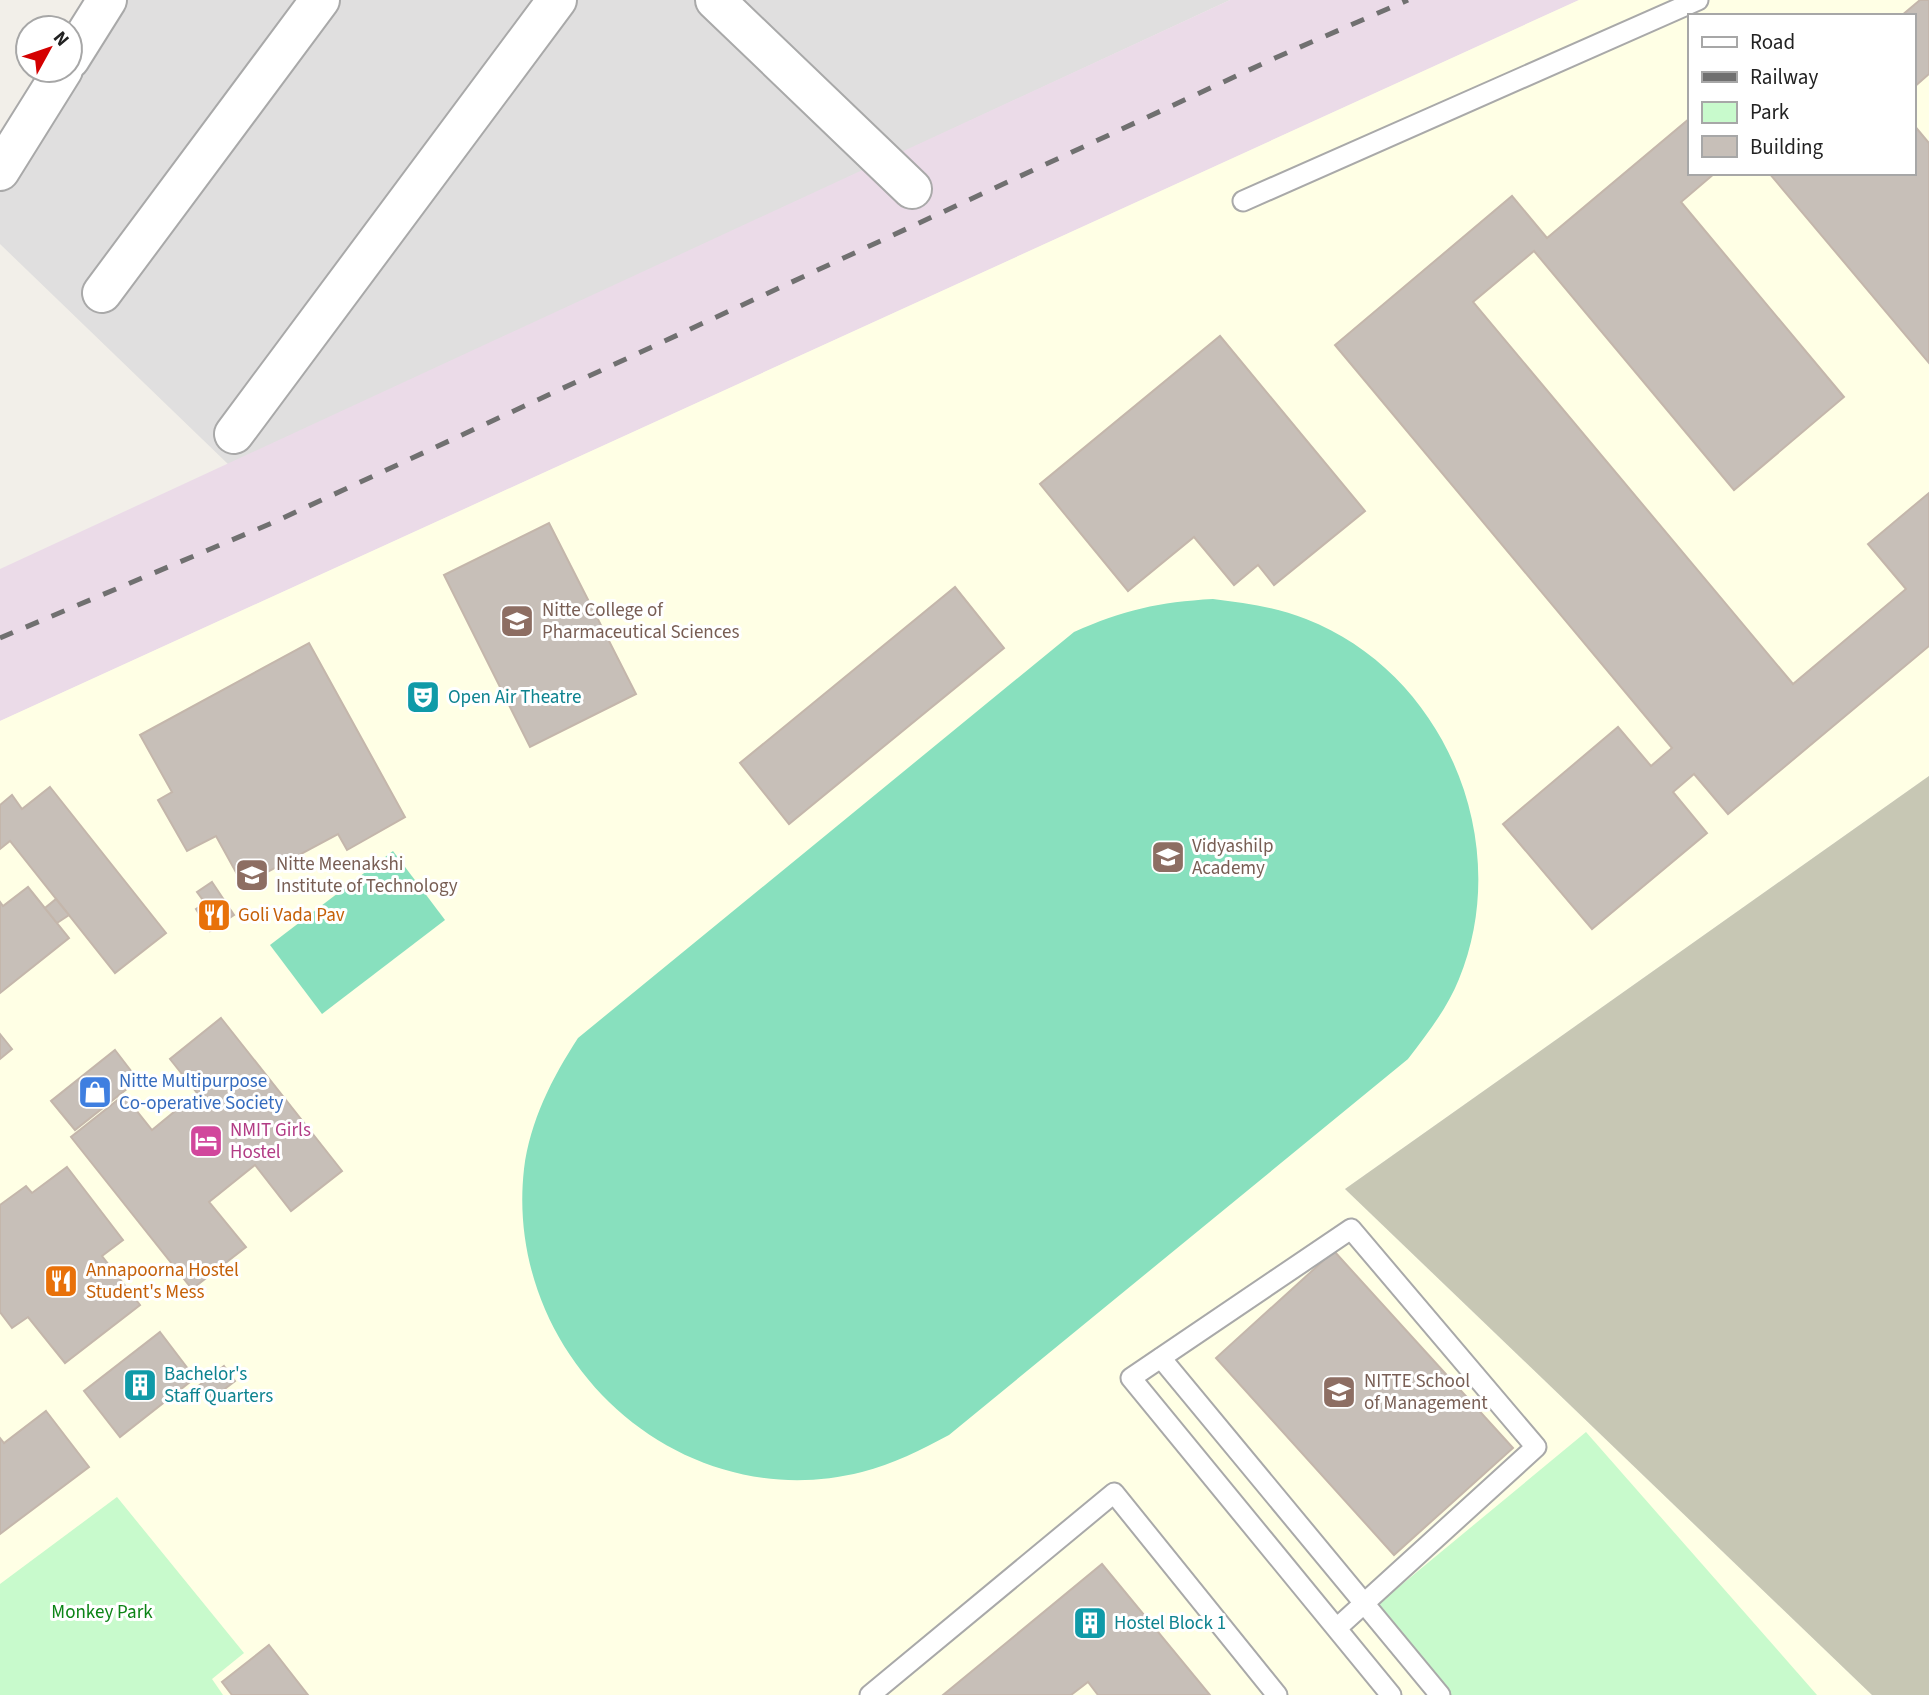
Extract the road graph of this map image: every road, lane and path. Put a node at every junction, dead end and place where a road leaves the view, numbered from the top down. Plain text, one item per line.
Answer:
1 (107, 0) edge
2 (320, 0) edge
3 (558, 0) edge
4 (715, 0) edge
5 (1698, 0) edge
6 (84, 37) edge
7 (54, 84) edge
8 (0, 171) edge
9 (912, 189) dead end
10 (1243, 201) dead end
11 (102, 293) dead end
12 (234, 434) dead end
13 (1161, 1358) junction
14 (1364, 1603) junction
15 (1337, 1628) junction
16 (870, 1695) edge
17 (1277, 1695) edge
18 (1391, 1695) edge
19 (1440, 1695) edge

1 - 6 street
2 - 11 street
3 - 12 street
4 - 9 street
5 - 10 lane
7 - 8 street
13 - 14 lane
13 - 14 lane
13 - 15 lane
14 - 15 lane
14 - 19 lane
15 - 18 lane
16 - 17 lane

